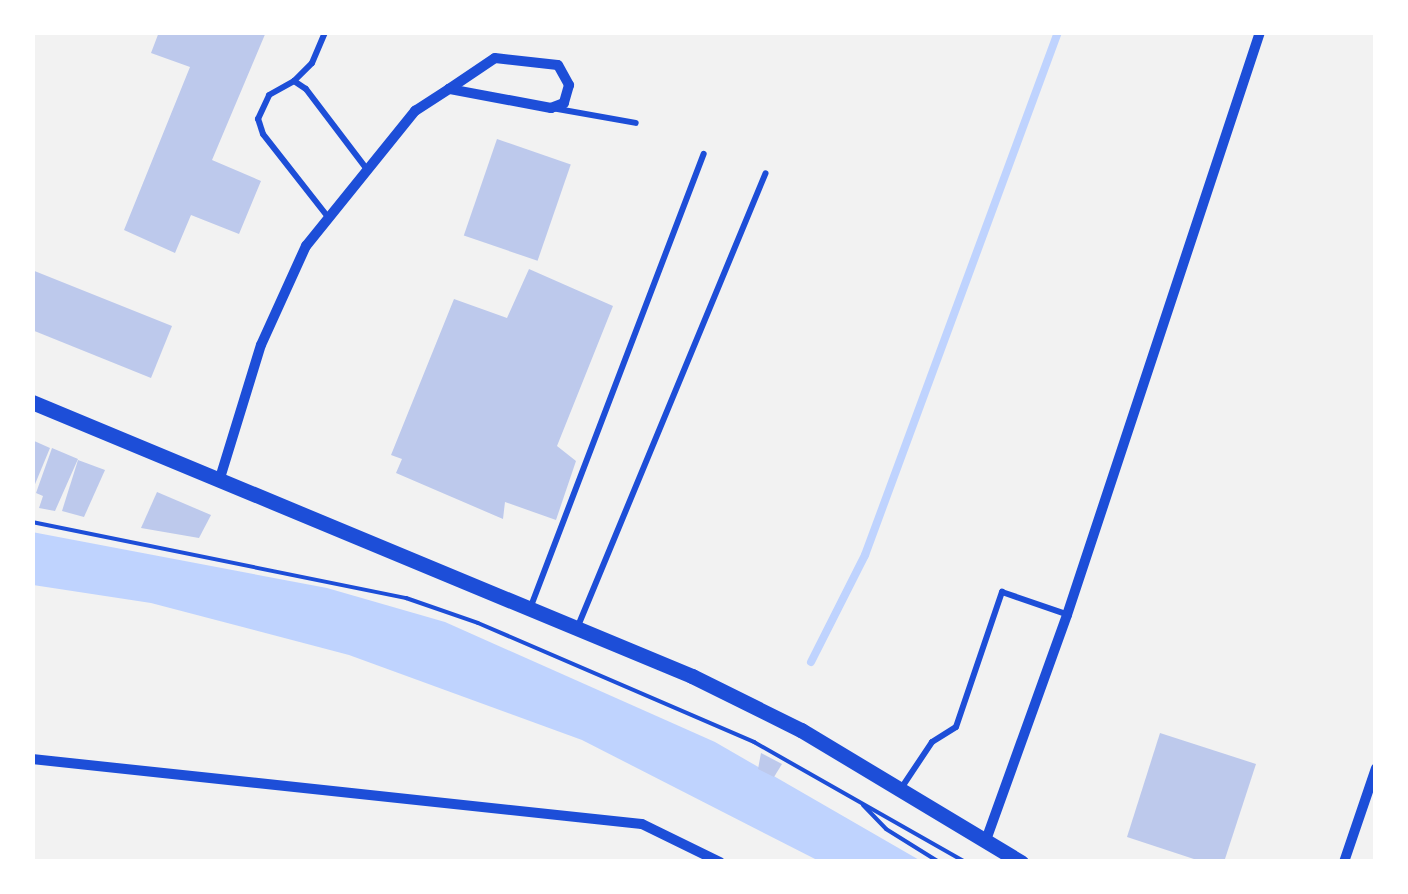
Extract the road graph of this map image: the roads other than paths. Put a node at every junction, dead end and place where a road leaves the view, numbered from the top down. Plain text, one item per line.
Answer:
1 (325, 32) edge
2 (1260, 32) edge
3 (294, 81) junction
4 (449, 90) junction
5 (551, 108) junction
6 (636, 122) dead end
7 (704, 154) dead end
8 (366, 168) junction
9 (766, 173) dead end
10 (328, 217) junction
11 (32, 402) edge
12 (220, 478) junction
13 (530, 607) junction
14 (1068, 615) junction
15 (577, 627) junction
16 (32, 759) edge
17 (1376, 768) edge
18 (900, 789) junction
19 (986, 840) junction
20 (720, 862) edge
21 (1021, 862) edge
22 (1344, 862) edge

1 - 3 lane
2 - 14 street
3 - 8 lane
3 - 10 lane
4 - 5 street
4 - 5 street
4 - 8 street
5 - 6 lane
7 - 13 lane
8 - 10 street
9 - 15 lane
10 - 12 street
11 - 12 street
12 - 13 street
13 - 15 street
14 - 18 lane
14 - 19 street
15 - 18 street
16 - 20 street
17 - 22 street
18 - 19 street
19 - 21 street

